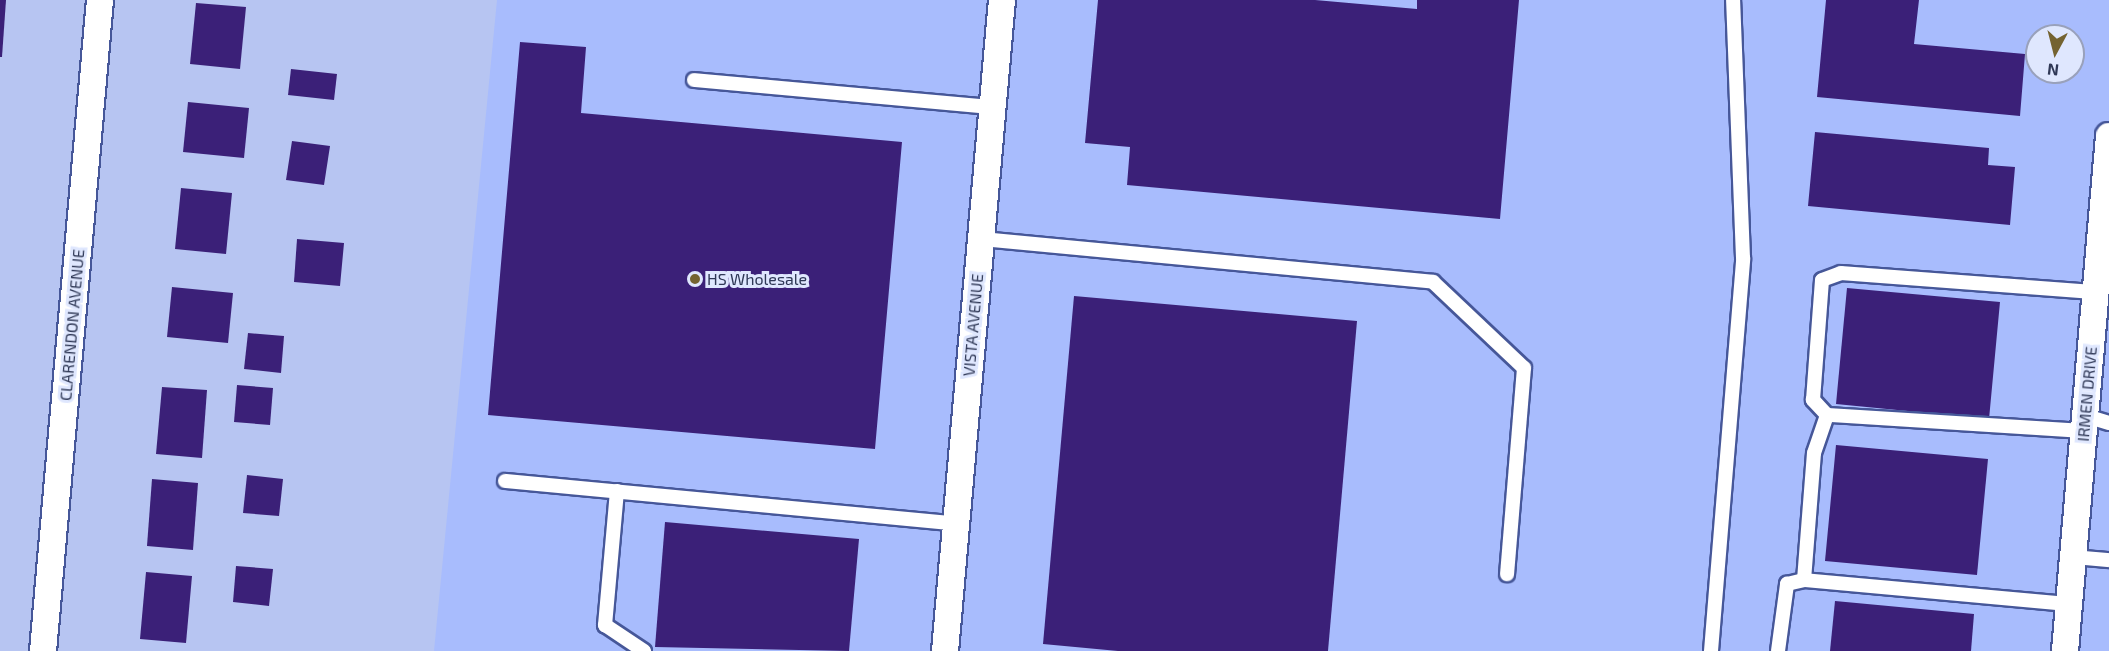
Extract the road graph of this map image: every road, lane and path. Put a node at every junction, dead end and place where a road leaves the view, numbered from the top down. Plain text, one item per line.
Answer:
1 (100, 0) edge
2 (1002, 0) edge
3 (1733, 0) edge
4 (694, 80) dead end
5 (992, 107) junction
6 (2109, 136) edge
7 (981, 238) junction
8 (2096, 292) junction
9 (1827, 415) junction
10 (2093, 423) edge
11 (505, 481) dead end
12 (617, 491) junction
13 (956, 524) junction
14 (2073, 557) junction
15 (2109, 560) edge
16 (1507, 574) dead end
17 (1804, 580) junction
18 (2069, 604) junction
19 (43, 651) edge
20 (644, 651) edge
21 (945, 651) edge
22 (1710, 651) edge
23 (1778, 651) edge
24 (2065, 651) edge

1 - 19 street, CLARENDON AVENUE
2 - 5 street, VISTA AVENUE
3 - 22 lane
4 - 5 lane
5 - 7 street, VISTA AVENUE
6 - 8 street, IRMEN DRIVE
7 - 13 street, VISTA AVENUE
7 - 16 lane
8 - 9 lane
8 - 10 street, IRMEN DRIVE
9 - 10 lane
9 - 17 lane
10 - 14 street, IRMEN DRIVE
11 - 12 lane
12 - 13 lane
12 - 20 lane
13 - 21 street, VISTA AVENUE
14 - 15 lane
14 - 18 street, IRMEN DRIVE
17 - 18 lane
17 - 23 lane
18 - 24 street, IRMEN DRIVE

